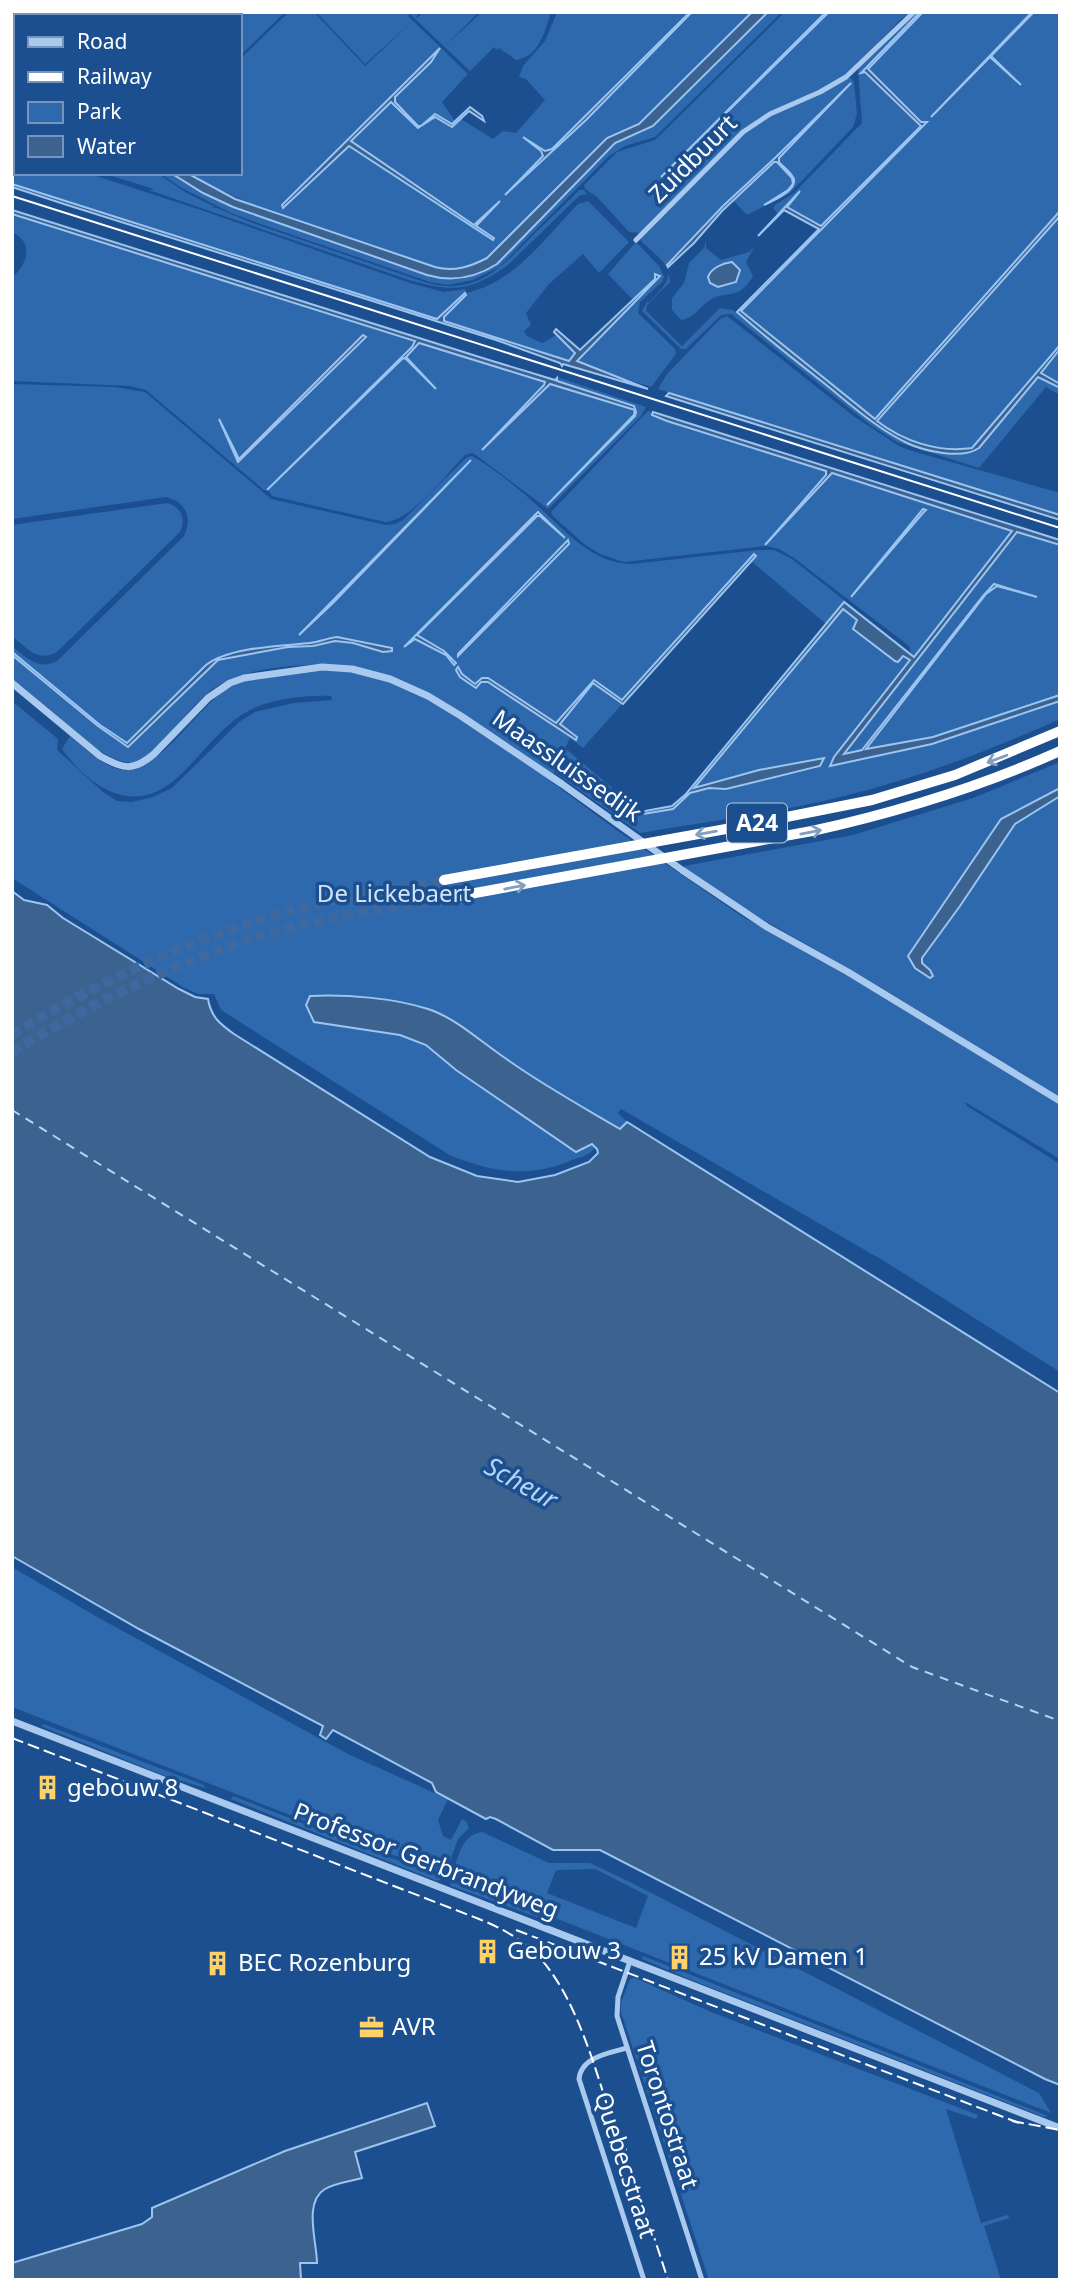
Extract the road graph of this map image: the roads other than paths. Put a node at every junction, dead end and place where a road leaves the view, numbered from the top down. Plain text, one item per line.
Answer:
1 (914, 12) edge
2 (636, 240) dead end
3 (12, 683) edge
4 (1060, 732) edge
5 (1060, 751) edge
6 (444, 880) tunnel mouth
7 (447, 898) tunnel mouth
8 (1060, 1101) edge
9 (12, 1721) edge
10 (630, 1961) junction
11 (627, 2048) junction
12 (1060, 2127) edge
13 (644, 2280) edge
14 (702, 2280) edge

1 - 2 street, Zuidbuurt
3 - 8 street, Maassluissedijk
4 -> 6 highway, A24
7 -> 5 highway, A24
9 - 10 street, Professor Gerbrandyweg
10 - 11 street, Torontostraat
10 - 12 street, Professor Gerbrandyweg
11 - 13 street, Quebecstraat
11 - 14 street, Torontostraat

